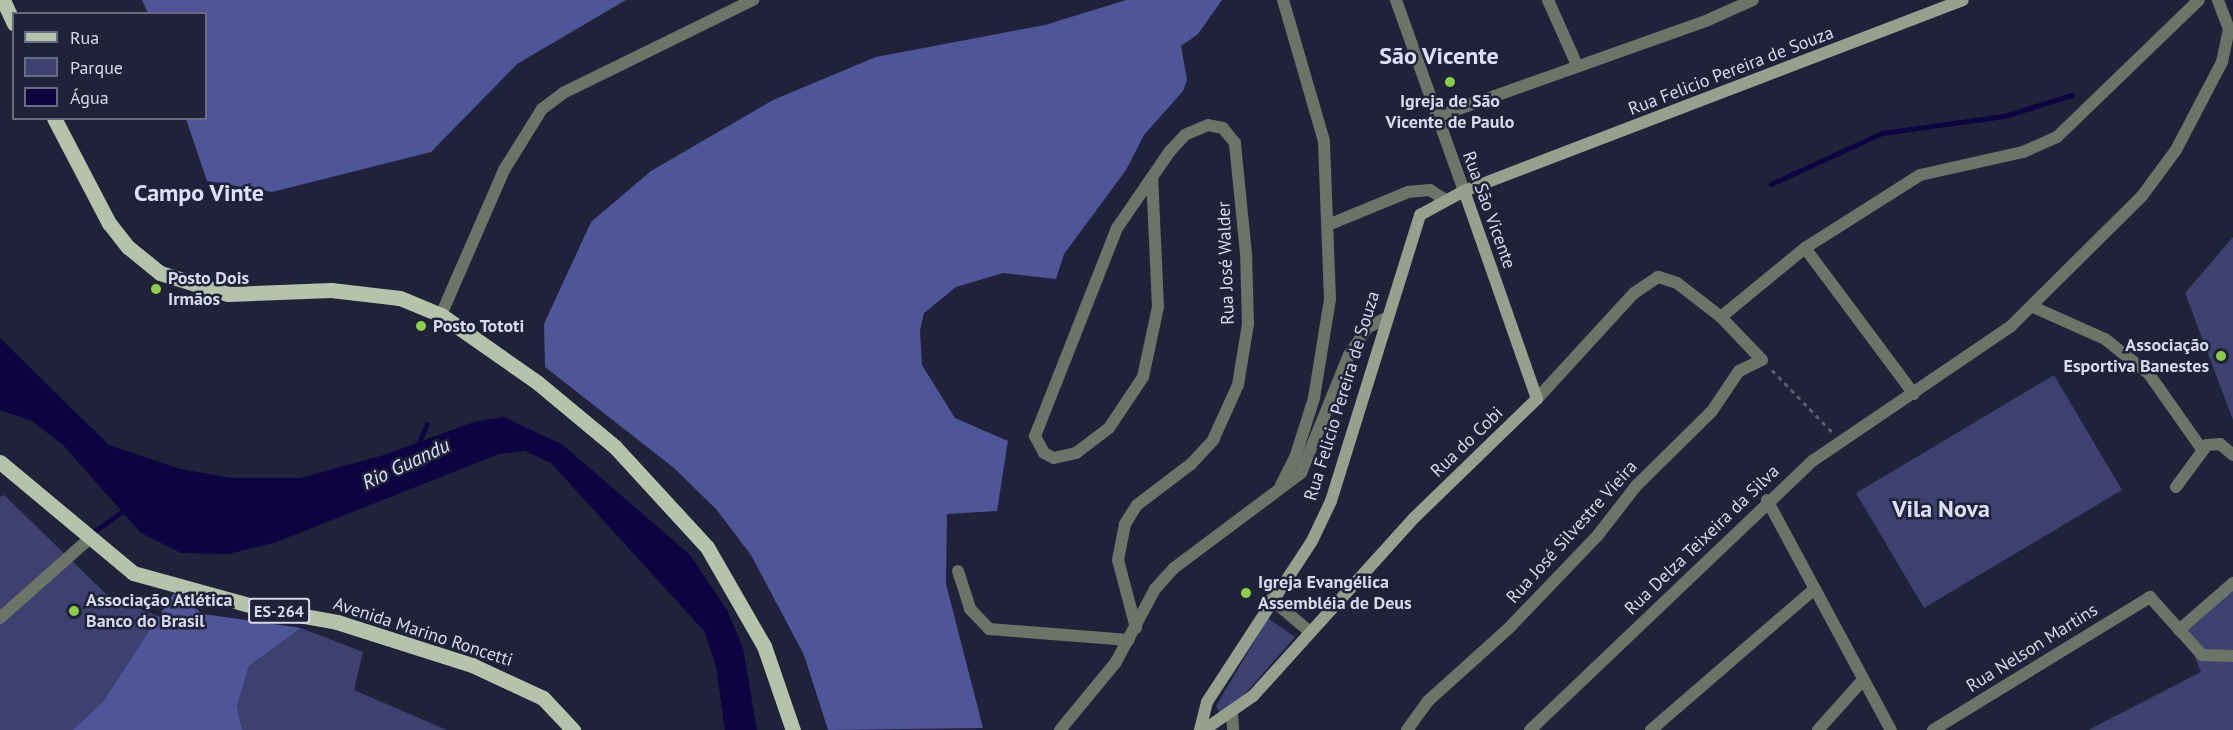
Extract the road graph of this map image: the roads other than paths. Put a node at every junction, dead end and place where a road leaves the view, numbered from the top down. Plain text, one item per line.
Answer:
1 (3, 0) edge
2 (753, 0) edge
3 (1283, 0) edge
4 (1396, 0) edge
5 (1548, 0) edge
6 (1753, 0) edge
7 (1963, 0) edge
8 (2199, 0) edge
9 (2218, 0) edge
10 (12, 20) edge
11 (1577, 65) junction
12 (1436, 117) junction
13 (55, 120) edge
14 (1152, 177) junction
15 (1464, 191) junction
16 (1444, 200) junction
17 (1328, 225) junction
18 (1805, 248) junction
19 (2033, 307) junction
20 (441, 315) junction
21 (1721, 317) junction
22 (1384, 319) junction
23 (1762, 360) joint
24 (1914, 394) junction
25 (1538, 399) junction
26 (2201, 448) junction
27 (2233, 455) edge
28 (0, 462) edge
29 (2176, 487) dead end
30 (1278, 488) junction
31 (1767, 500) junction
32 (89, 539) junction
33 (958, 571) dead end
34 (2233, 583) edge
35 (1813, 590) junction
36 (1271, 599) junction
37 (0, 618) edge
38 (1136, 628) junction
39 (2179, 630) junction
40 (1310, 632) junction
41 (1129, 640) junction
42 (2233, 656) edge
43 (1862, 681) junction
44 (1232, 714) junction
45 (573, 730) edge
46 (794, 730) edge
47 (1060, 730) edge
48 (1200, 730) edge
49 (1204, 730) edge
50 (1233, 730) edge
51 (1407, 730) edge
52 (1530, 730) edge
53 (1651, 730) edge
54 (1818, 730) edge
55 (1892, 730) edge
56 (1933, 730) edge

1 - 10 main road
2 - 20 street
3 - 17 street
4 - 12 street, Rua São Vicente
5 - 11 street
6 - 11 street
7 - 15 main road, Rua Felicio Pereira de Souza
8 - 18 street
9 - 19 street, Rua Delza Teixeira da Silva
11 - 12 street
12 - 15 street, Rua São Vicente
13 - 20 main road
14 - 14 street, Rua José Walder
14 - 38 street, Rua José Walder
15 - 16 main road, Rua Felicio Pereira de Souza
15 - 25 main road, Rua São Vicente
16 - 17 street
16 - 22 main road, Rua Felicio Pereira de Souza
17 - 30 street
18 - 21 street
18 - 24 street
19 - 24 street, Rua Delza Teixeira da Silva
19 - 26 street
20 - 46 main road
21 - 23 street, Rua do Cobi
21 - 25 street, Rua do Cobi
22 - 30 street
22 - 36 main road, Rua Felicio Pereira de Souza
23 - 51 street, Rua José Silvestre Vieira
24 - 31 street, Rua Delza Teixeira da Silva
25 - 40 main road, Rua do Cobi
26 - 27 street
26 - 29 street
28 - 32 main road, Avenida Marino Roncetti / ES-264
30 - 38 street
31 - 35 street
31 - 52 street, Rua Delza Teixeira da Silva
32 - 37 street
32 - 45 main road, Avenida Marino Roncetti / ES-264
33 - 41 street
34 - 39 street
35 - 43 street
35 - 53 street
36 - 40 street
36 - 48 main road, Rua Felicio Pereira de Souza
38 - 41 street
39 - 42 street
39 - 56 street, Rua Nelson Martins
40 - 44 main road, Rua do Cobi
41 - 47 street
43 - 54 street
43 - 55 street
44 - 49 main road, Rua do Cobi
44 - 50 street

